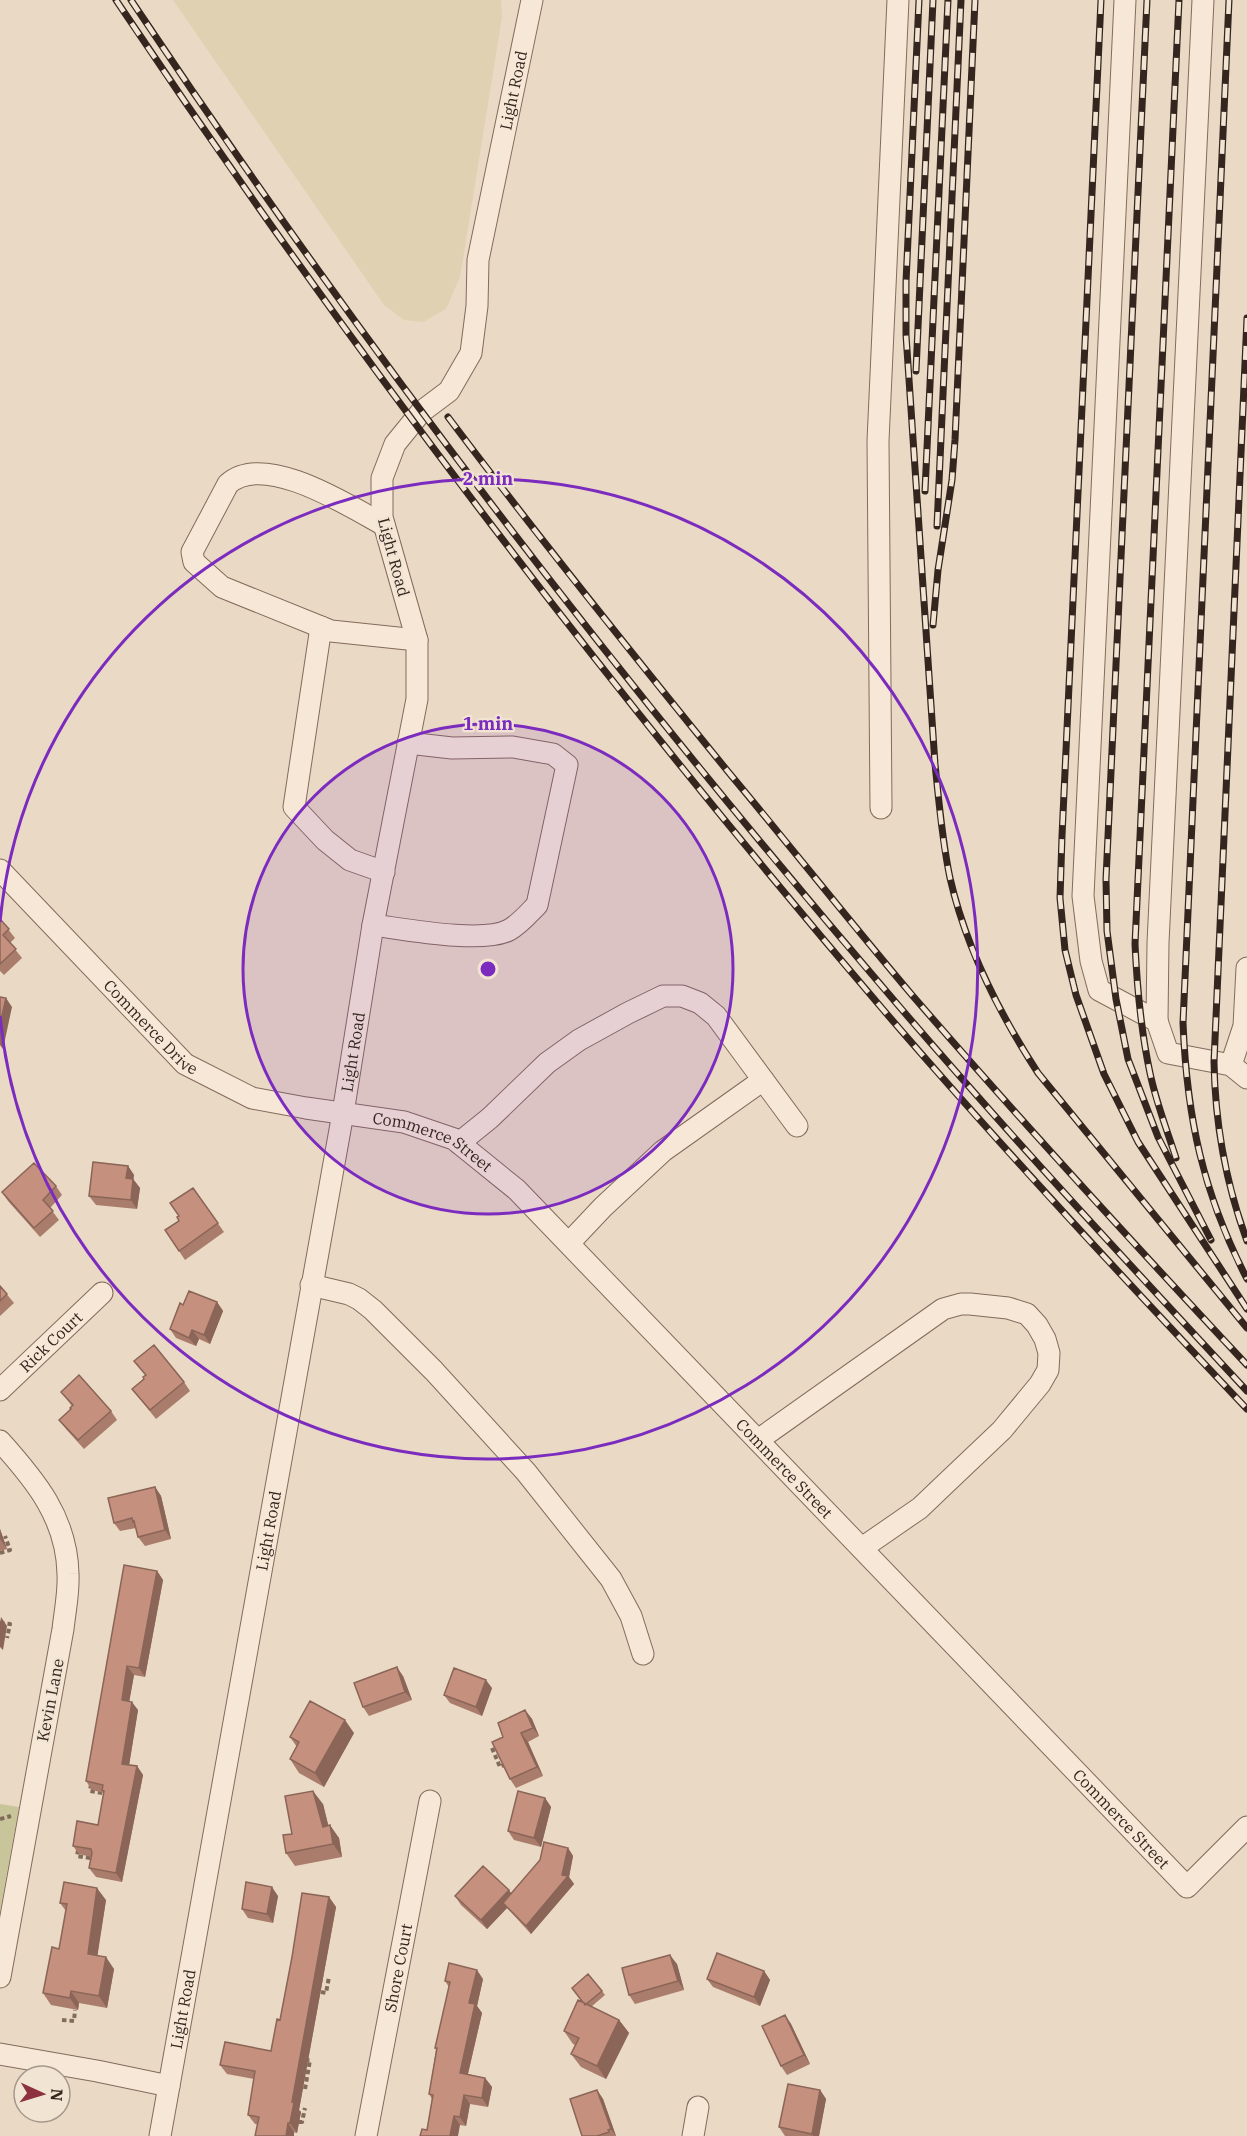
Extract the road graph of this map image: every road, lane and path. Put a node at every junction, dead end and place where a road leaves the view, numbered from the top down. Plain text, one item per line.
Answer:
1 (532, 0) edge
2 (898, 0) edge
3 (1125, 0) edge
4 (1203, 0) edge
5 (384, 525) junction
6 (321, 627) junction
7 (417, 640) junction
8 (408, 743) junction
9 (881, 808) dead end
10 (0, 870) edge
11 (384, 872) junction
12 (373, 925) junction
13 (1247, 968) edge
14 (1157, 1021) junction
15 (1239, 1072) edge
16 (763, 1080) junction
17 (343, 1113) junction
18 (797, 1126) dead end
19 (459, 1143) junction
20 (569, 1243) junction
21 (311, 1285) junction
22 (102, 1293) dead end
23 (0, 1390) edge
24 (758, 1440) junction
25 (0, 1441) edge
26 (5, 1536) dead end
27 (862, 1548) junction
28 (0, 1553) edge
29 (0, 1623) edge
30 (7, 1638) dead end
31 (643, 1654) dead end
32 (492, 1748) edge
33 (504, 1765) edge
34 (92, 1778) edge
35 (109, 1794) edge
36 (430, 1801) dead end
37 (1247, 1827) edge
38 (79, 1842) edge
39 (97, 1859) edge
40 (0, 1977) edge
41 (329, 1977) dead end
42 (321, 1992) dead end
43 (75, 2010) dead end
44 (62, 2020) dead end
45 (0, 2055) edge
46 (308, 2060) dead end
47 (169, 2085) junction
48 (305, 2089) dead end
49 (698, 2107) dead end
50 (305, 2108) dead end
51 (299, 2122) dead end
52 (160, 2136) edge
53 (366, 2136) edge
54 (693, 2136) edge

1 - 5 street, Light Road
2 - 9 street
3 - 14 street
4 - 14 street
5 - 6 street
5 - 7 street, Light Road
6 - 7 street
6 - 11 street
7 - 8 street, Light Road
8 - 11 street, Light Road
8 - 12 street
10 - 17 street, Commerce Drive
11 - 12 street, Light Road
12 - 17 street, Light Road
13 - 15 street
14 - 15 street
16 - 18 street
16 - 19 street
16 - 20 street
17 - 19 street, Commerce Street
17 - 21 street, Light Road
19 - 20 street, Commerce Street
20 - 24 street, Commerce Street
21 - 31 street
21 - 47 street, Light Road
22 - 23 street, Rick Court
24 - 27 street, Commerce Street
24 - 27 street
25 - 40 street, Kevin Lane
26 - 28 path
27 - 37 street, Commerce Street
29 - 30 path
32 - 33 path
34 - 35 path
36 - 53 street, Shore Court
38 - 39 path
41 - 42 path
43 - 44 path
45 - 47 street
46 - 48 path
47 - 52 street, Light Road
49 - 54 street
50 - 51 path

